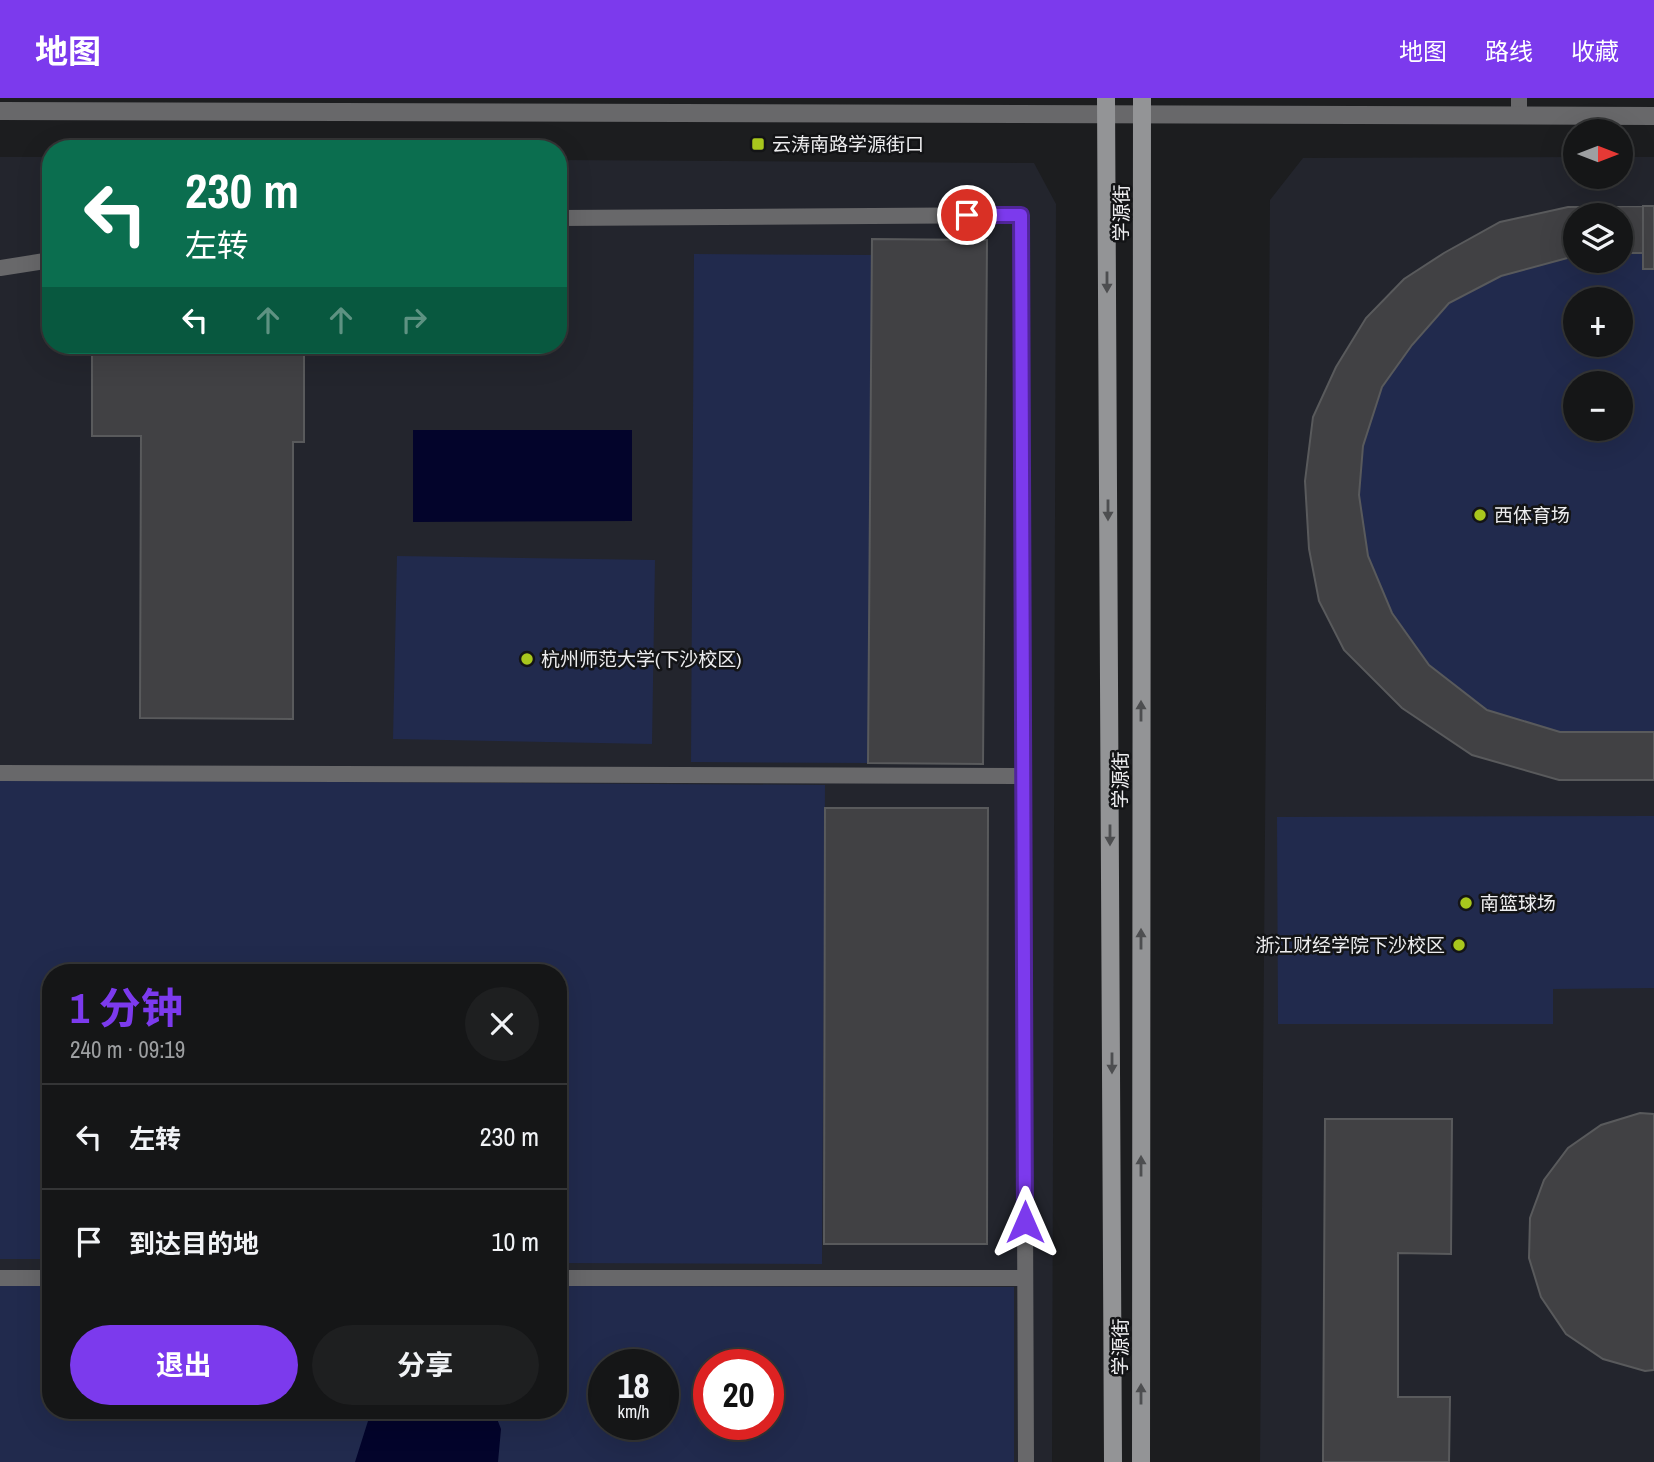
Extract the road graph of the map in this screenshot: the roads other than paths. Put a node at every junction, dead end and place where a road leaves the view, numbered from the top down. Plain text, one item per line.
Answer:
1 (1106, 107) edge
2 (1142, 107) edge
3 (1519, 107) edge
4 (0, 111) edge
5 (1654, 116) edge
6 (567, 218) edge
7 (42, 261) edge
8 (0, 268) edge
9 (0, 773) edge
10 (1023, 776) junction
11 (0, 1278) edge
12 (42, 1278) edge
13 (567, 1278) edge
14 (1025, 1278) junction
15 (1026, 1462) edge
16 (1112, 1462) edge
17 (1141, 1462) edge

1 - 2 street
1 - 4 street
1 -> 16 main road
2 - 3 street
17 -> 2 main road, 学源街
3 - 5 street
6 - 10 lane
7 - 8 lane
9 - 10 lane
10 - 14 lane
11 - 12 lane
13 - 14 lane
14 - 15 lane

